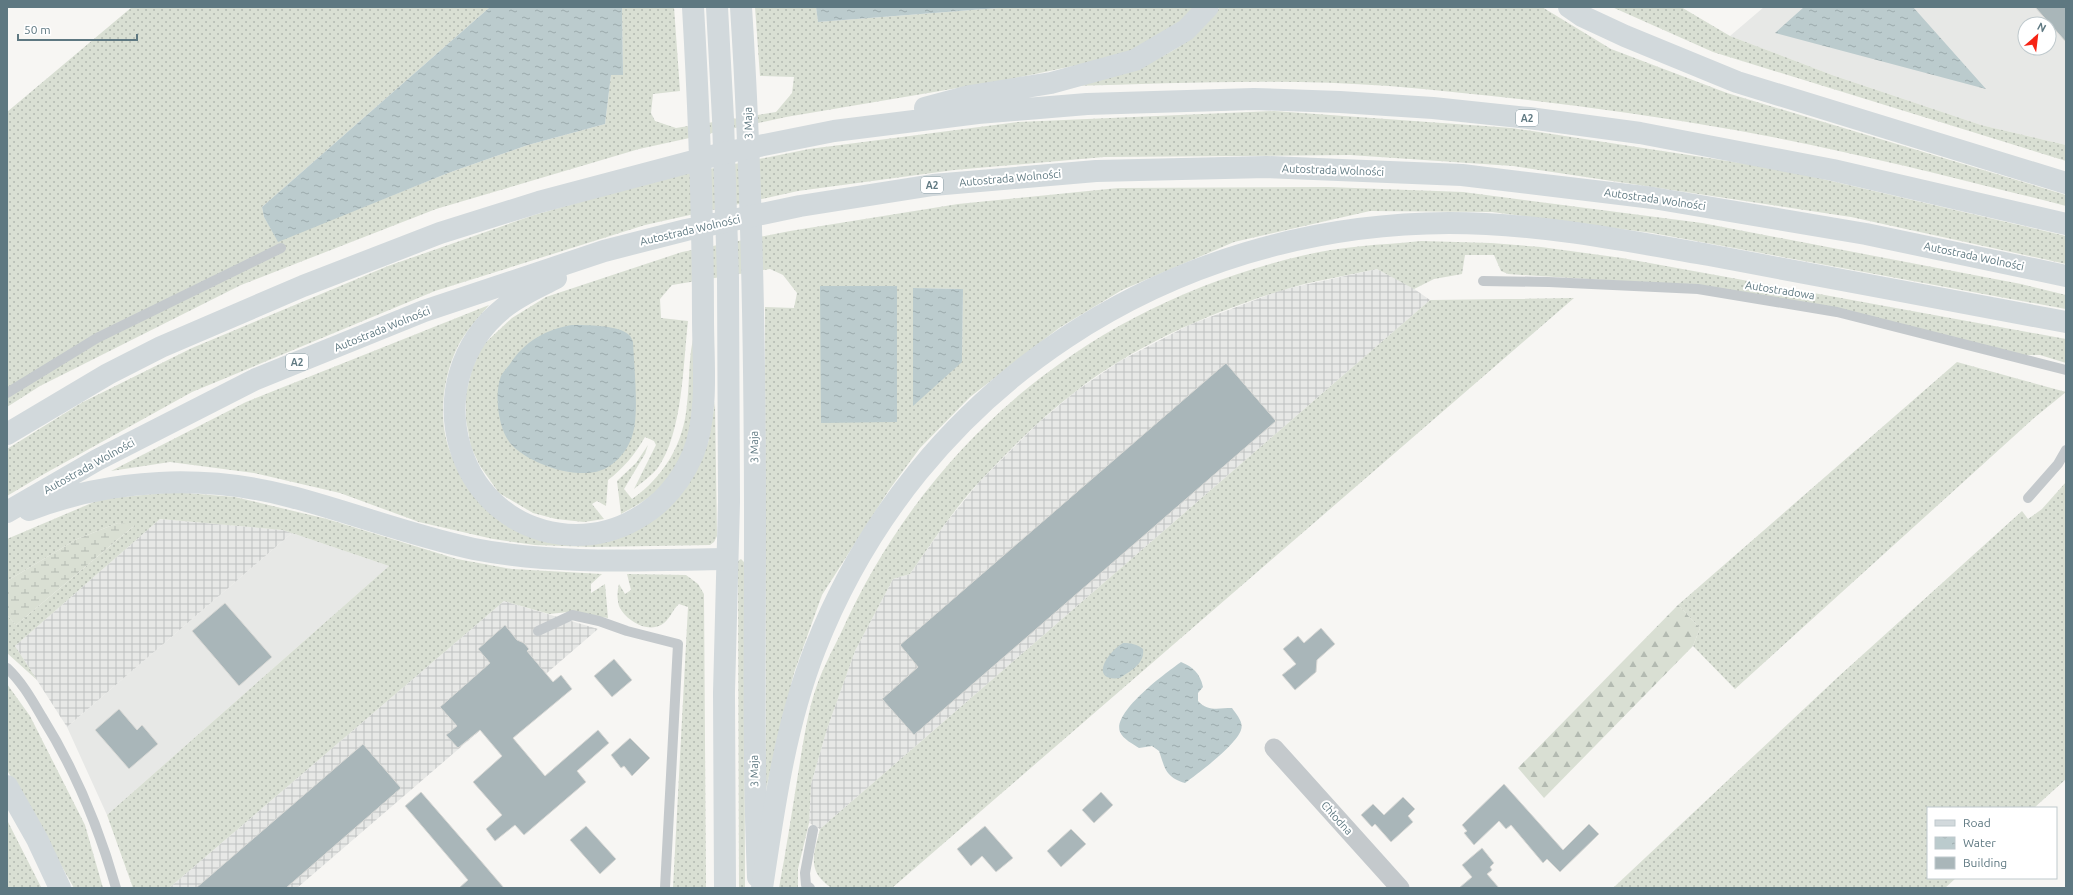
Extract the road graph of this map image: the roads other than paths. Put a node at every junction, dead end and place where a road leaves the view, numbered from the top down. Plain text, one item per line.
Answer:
1 (693, 7) edge
2 (716, 7) edge
3 (741, 7) edge
4 (1208, 7) edge
5 (1569, 7) edge
6 (834, 131) junction
7 (2066, 183) edge
8 (2066, 224) edge
9 (281, 248) dead end
10 (604, 251) junction
11 (2066, 276) edge
12 (1483, 281) dead end
13 (2066, 322) edge
14 (2066, 370) edge
15 (7, 393) edge
16 (7, 434) edge
17 (2066, 450) edge
18 (2028, 498) dead end
19 (7, 512) edge
20 (7, 518) edge
21 (755, 523) junction
22 (727, 559) junction
23 (538, 631) dead end
24 (7, 668) edge
25 (1274, 748) dead end
26 (7, 786) edge
27 (813, 830) dead end
28 (60, 888) edge
29 (116, 888) edge
30 (665, 888) edge
31 (725, 888) edge
32 (758, 888) edge
33 (762, 888) edge
34 (810, 888) edge
35 (1400, 888) edge

1 - 10 main road
2 - 22 main road
3 - 21 main road, 3 Maja
4 - 6 main road
5 - 7 main road
6 - 8 main road, A2
6 - 16 main road, A2
9 - 15 lane
10 - 11 main road, Autostrada Wolności / A2
10 - 19 main road, Autostrada Wolności / A2
12 - 14 lane, Autostradowa
13 - 33 main road
17 - 18 lane
20 - 22 main road
21 - 22 main road
21 - 32 main road, 3 Maja
22 - 31 main road
23 - 30 lane
24 - 29 lane
25 - 35 street, Chłodna
26 - 28 main road
27 - 34 lane

